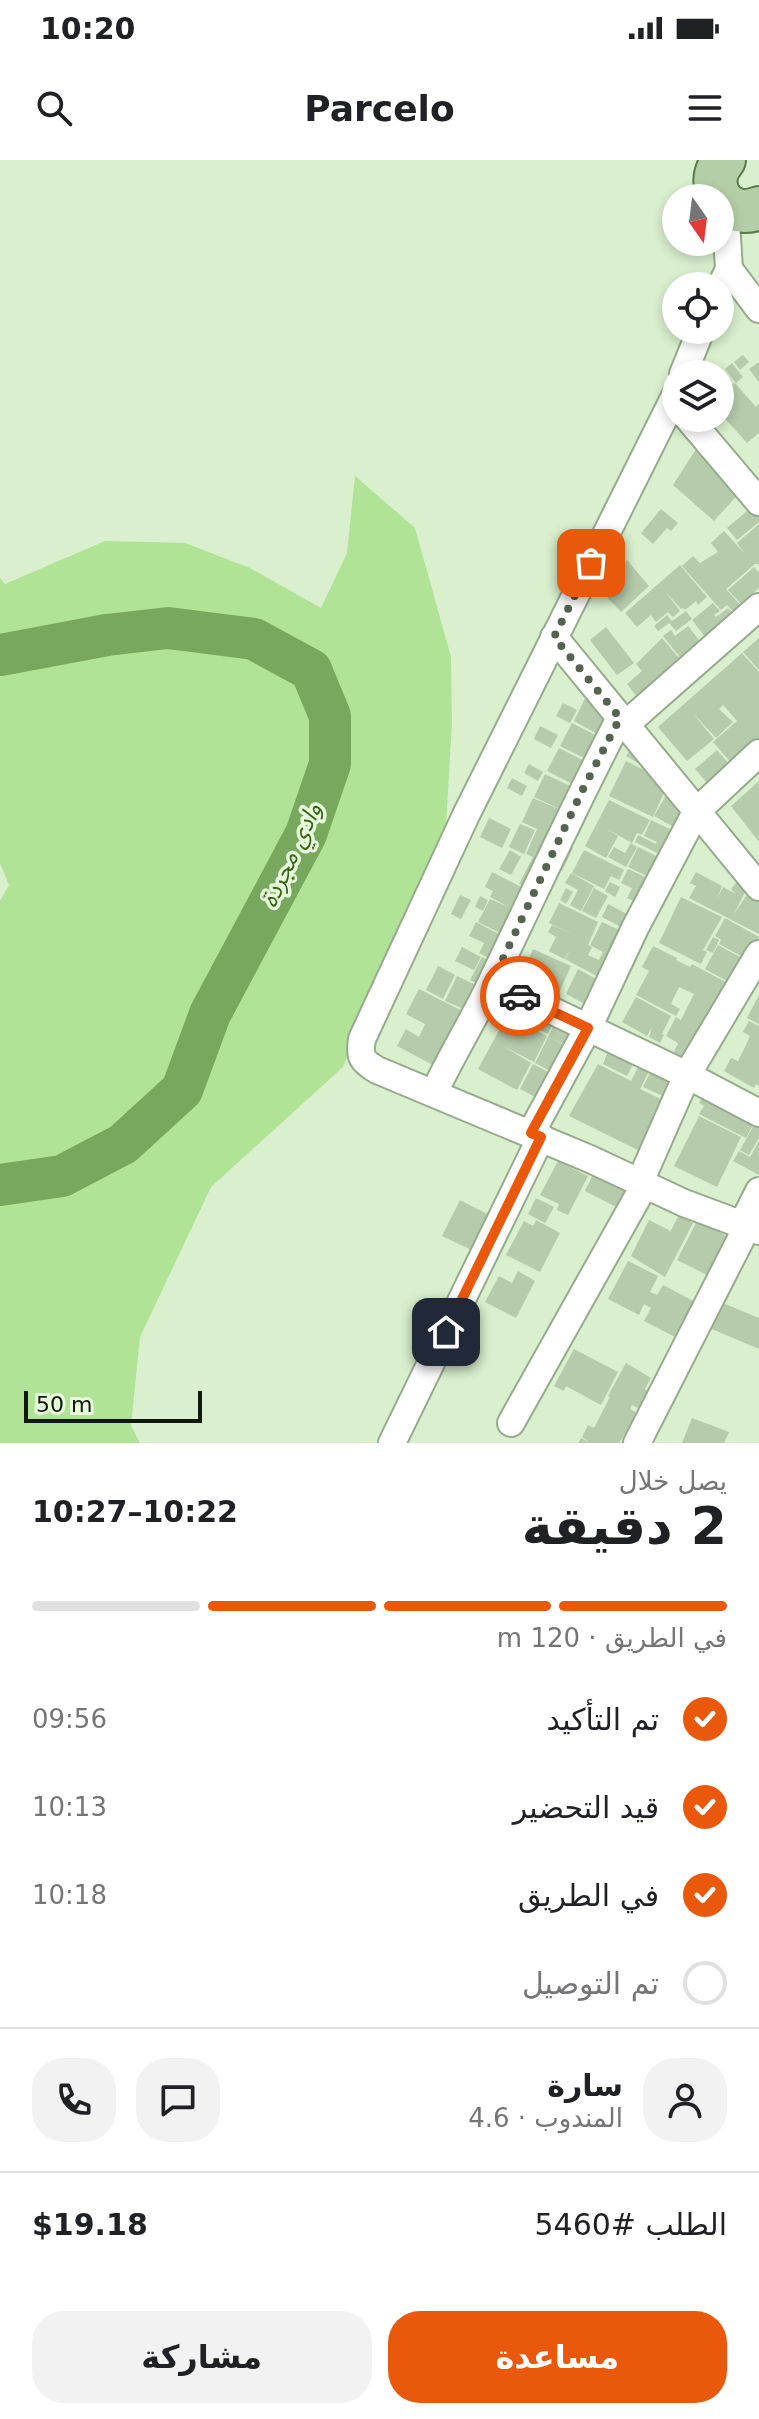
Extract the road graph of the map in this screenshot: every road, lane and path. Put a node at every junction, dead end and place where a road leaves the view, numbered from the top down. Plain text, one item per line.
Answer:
1 (734, 287) edge
2 (759, 309) edge
3 (663, 432) edge
4 (701, 432) edge
5 (759, 502) edge
6 (759, 607) edge
7 (554, 637) junction
8 (622, 722) junction
9 (759, 753) edge
10 (696, 812) junction
11 (759, 887) edge
12 (759, 954) edge
13 (492, 982) junction
14 (588, 1028) junction
15 (687, 1075) junction
16 (434, 1093) junction
17 (759, 1113) edge
18 (536, 1135) junction
19 (643, 1183) junction
20 (759, 1191) edge
21 (749, 1228) edge
22 (511, 1423) dead end
23 (392, 1443) edge
24 (637, 1443) edge

1 - 2 street
3 - 7 street
4 - 5 street
6 - 8 street
7 - 8 street
7 - 16 street
8 - 10 street
8 - 13 street
9 - 10 street
10 - 11 street
10 - 14 street
12 - 15 street
13 - 14 street
13 - 16 street
14 - 15 street
14 - 18 street
15 - 17 street
15 - 19 street
16 - 18 street
18 - 19 street
18 - 23 street
19 - 21 street
19 - 22 street
20 - 21 street
21 - 24 street

